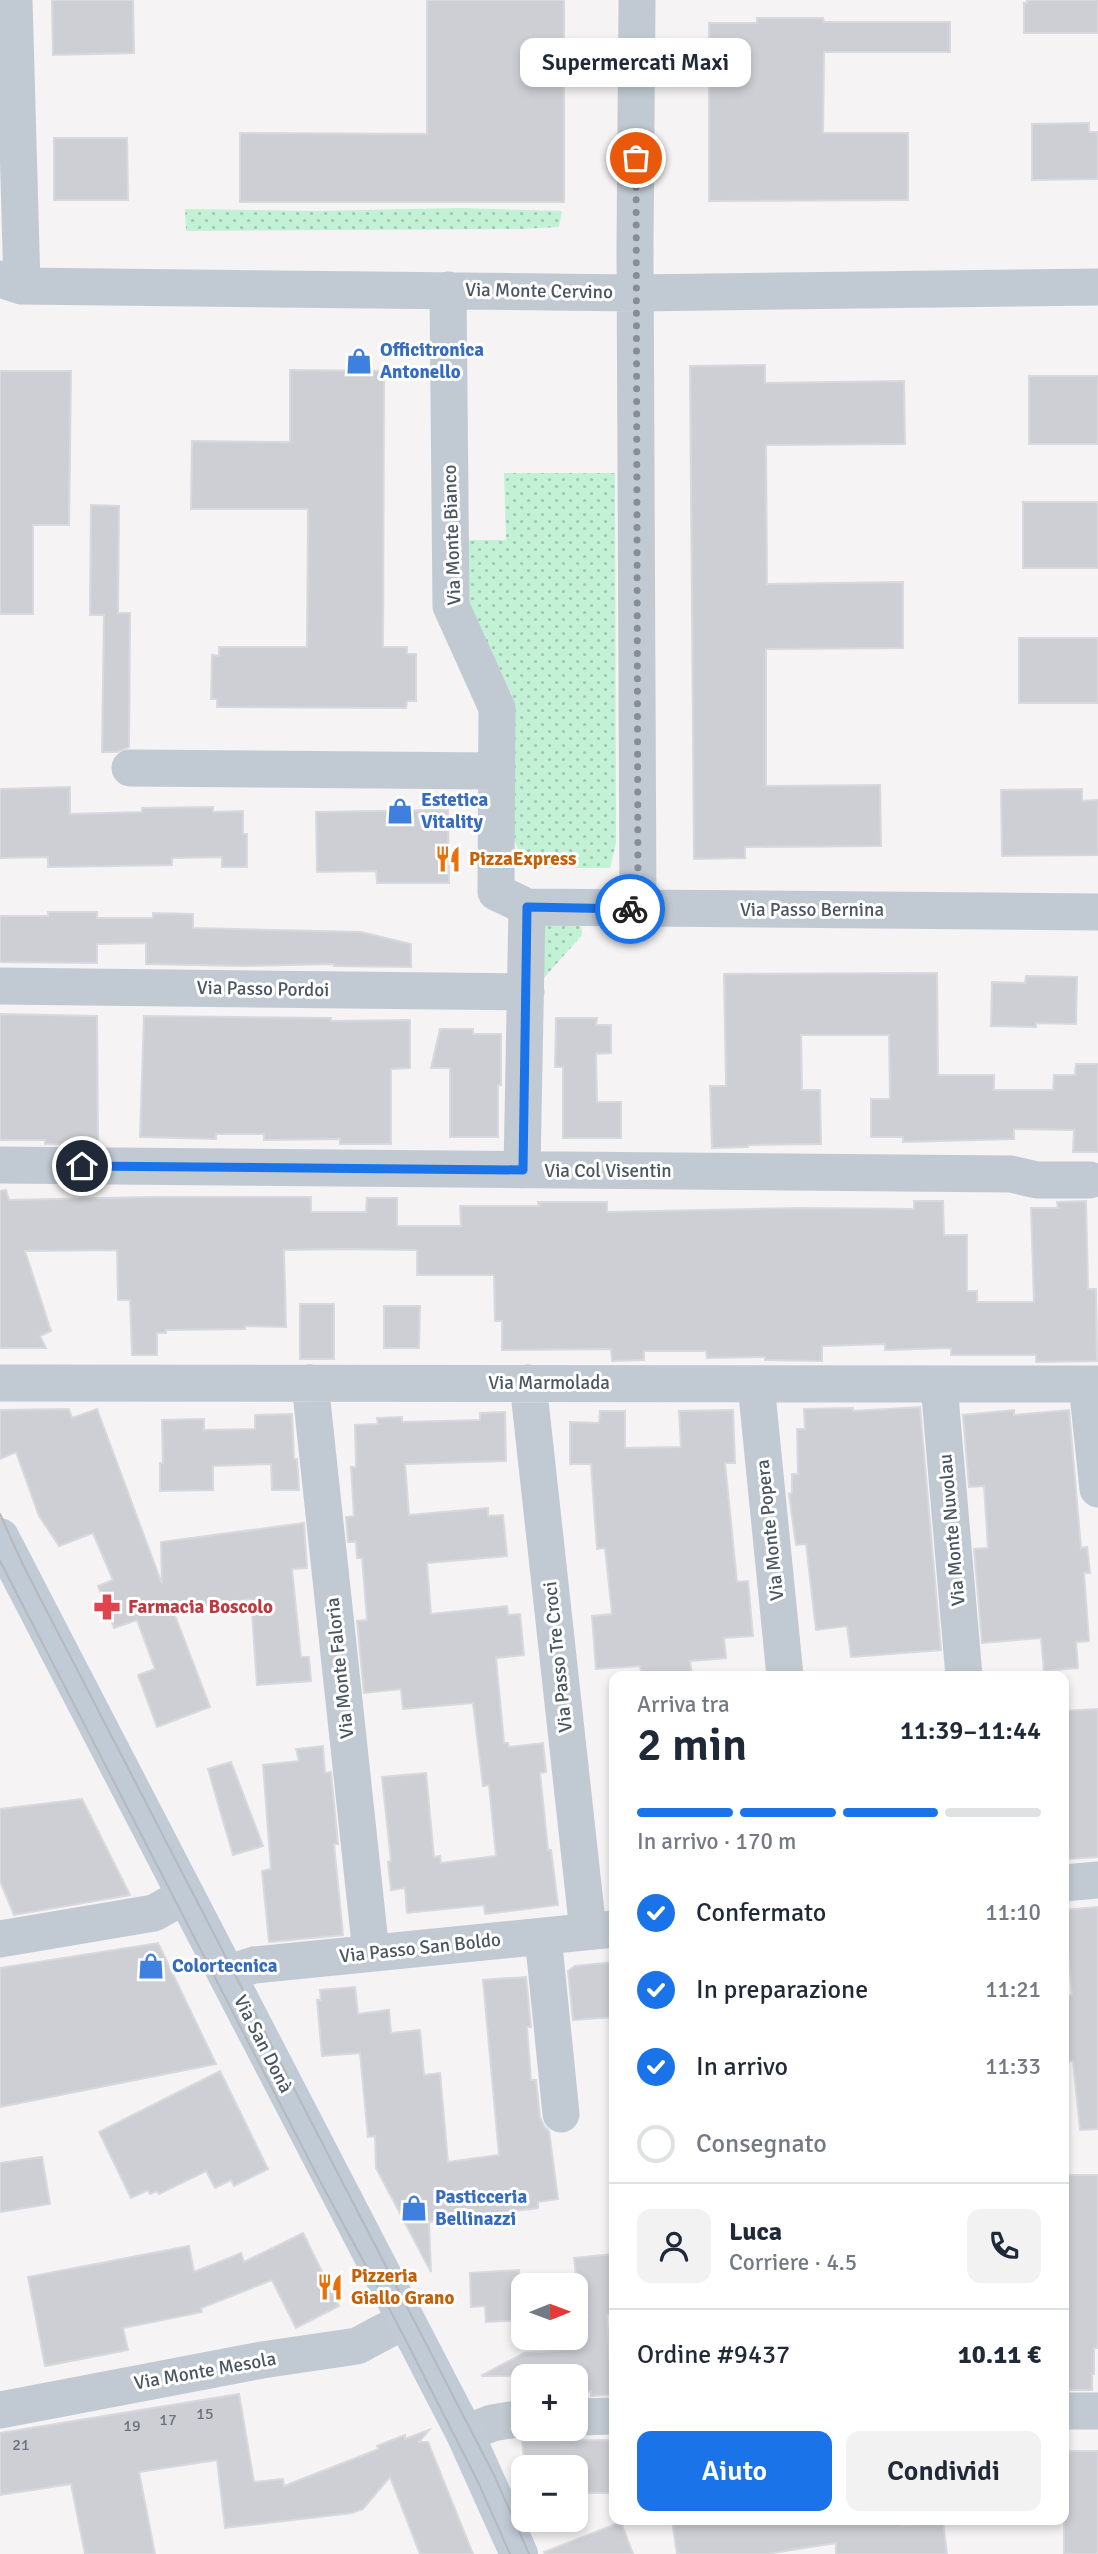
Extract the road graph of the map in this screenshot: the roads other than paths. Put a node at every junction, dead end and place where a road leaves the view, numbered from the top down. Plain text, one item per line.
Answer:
1 (14, 0) edge
2 (637, 0) edge
3 (7, 287) edge
4 (1098, 287) edge
5 (448, 290) junction
6 (635, 293) junction
7 (130, 768) dead end
8 (496, 771) junction
9 (527, 907) junction
10 (638, 910) junction
11 (1098, 912) edge
12 (0, 986) edge
13 (526, 992) junction
14 (0, 1165) edge
15 (523, 1170) junction
16 (1090, 1180) dead end
17 (0, 1383) edge
18 (310, 1383) junction
19 (528, 1383) junction
20 (755, 1384) junction
21 (939, 1384) junction
22 (1093, 1384) edge
23 (1098, 1489) edge
24 (0, 1537) edge
25 (784, 1671) edge
26 (964, 1671) edge
27 (1098, 1880) edge
28 (1069, 1883) edge
29 (186, 1895) junction
30 (601, 1930) edge
31 (543, 1936) junction
32 (0, 1939) edge
33 (371, 1953) junction
34 (226, 1974) junction
35 (561, 2114) dead end
36 (406, 2320) junction
37 (0, 2410) edge
38 (1069, 2411) edge
39 (1098, 2411) edge
40 (609, 2416) edge
41 (588, 2417) edge
42 (511, 2420) edge
43 (465, 2434) junction
44 (519, 2554) edge

1 - 3 street, Via Monte Cervino
2 - 6 street
3 - 5 street, Via Monte Cervino
4 - 6 street, Via Monte Cervino
5 - 6 street, Via Monte Cervino
5 - 8 street, Via Monte Bianco
6 - 10 street
7 - 8 street
8 - 9 street, Via Monte Bianco
9 - 10 street, Via Passo Bernina
9 - 13 street
10 - 11 street, Via Passo Bernina
12 - 13 street, Via Passo Pordoi
13 - 15 street
14 - 15 street, Via Col Visentin
15 - 16 street, Via Col Visentin
17 - 18 street, Via Marmolada
18 - 19 street, Via Marmolada
18 - 33 street, Via Monte Faloria
19 - 20 street, Via Marmolada
19 - 30 street, Via Passo Tre Croci
20 - 21 street, Via Marmolada
20 - 25 street, Via Monte Popera
21 - 22 street, Via Marmolada
21 - 26 street, Via Monte Nuvolau
22 - 23 street
24 - 29 main road, Via San Donà
27 - 28 street
29 - 32 street
29 - 34 main road, Via San Donà
30 - 31 street, Via Passo San Boldo
31 - 33 street, Via Passo San Boldo
31 - 35 street
33 - 34 street, Via Passo San Boldo
34 - 36 main road, Via San Donà
36 - 37 street, Via Monte Mesola
36 - 43 main road, Via San Donà
38 - 39 street
40 - 41 street
42 - 43 street
43 - 44 main road, Via San Donà

